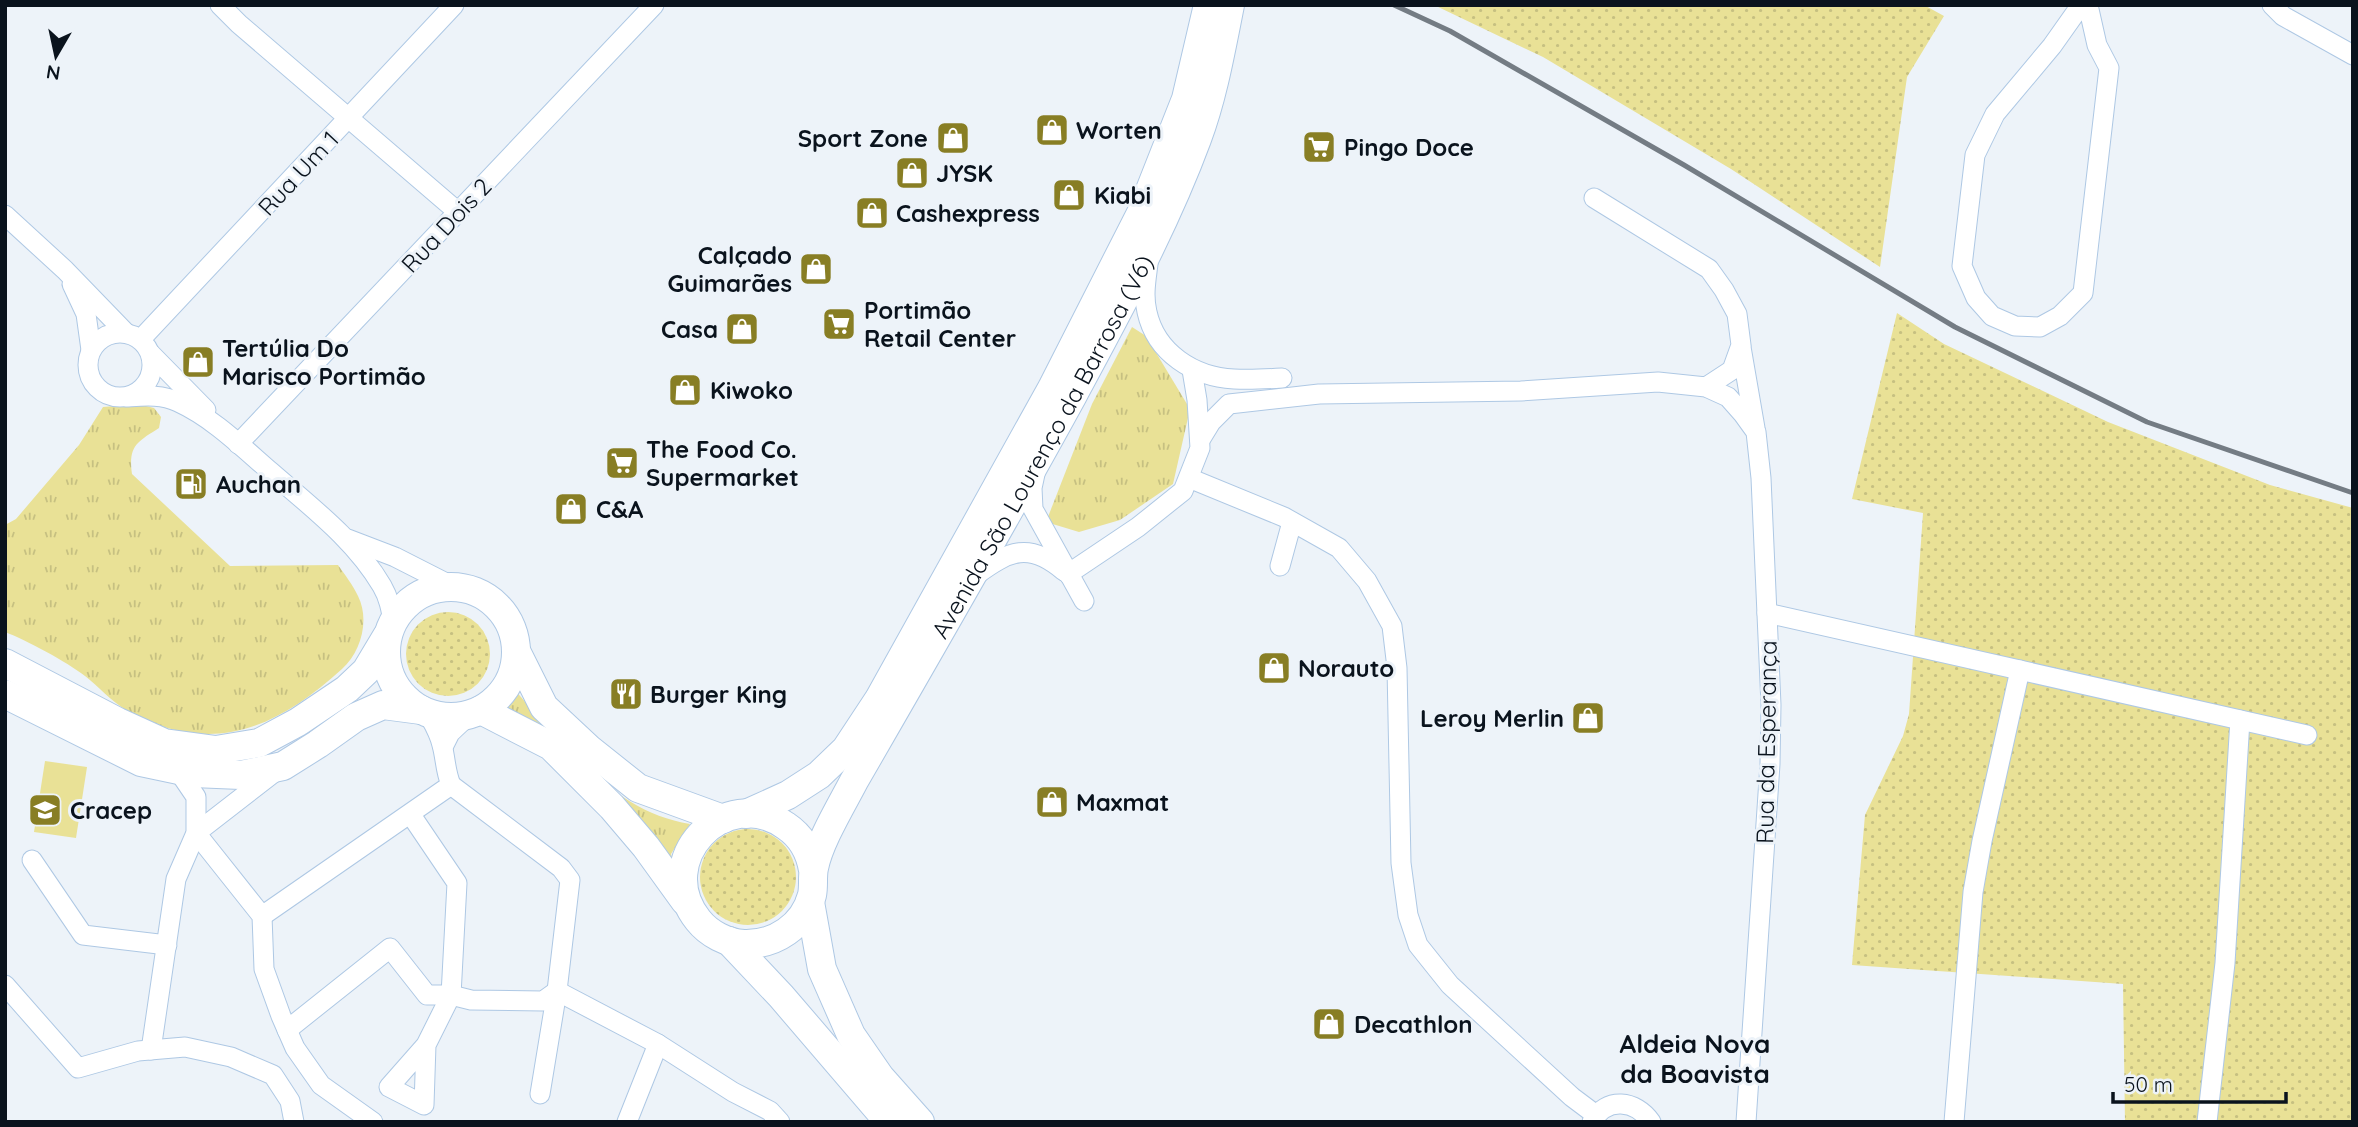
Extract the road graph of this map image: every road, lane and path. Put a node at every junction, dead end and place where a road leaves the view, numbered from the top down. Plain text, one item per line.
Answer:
1 (220, 5) edge
2 (454, 5) edge
3 (654, 5) edge
4 (1208, 5) edge
5 (1230, 5) edge
6 (2081, 5) edge
7 (2088, 5) edge
8 (2272, 5) edge
9 (2353, 55) edge
10 (349, 118) junction
11 (1594, 198) dead end
12 (458, 212) junction
13 (5, 215) edge
14 (1150, 249) junction
15 (65, 270) junction
16 (139, 342) junction
17 (1741, 342) junction
18 (91, 350) junction
19 (1192, 370) junction
20 (1282, 378) dead end
21 (1706, 387) junction
22 (126, 397) junction
23 (1755, 432) junction
24 (1200, 440) junction
25 (238, 444) junction
26 (1038, 459) junction
27 (1189, 478) junction
28 (1292, 522) junction
29 (347, 539) junction
30 (1280, 566) dead end
31 (1068, 574) junction
32 (970, 579) junction
33 (454, 587) junction
34 (1084, 601) dead end
35 (1767, 613) junction
36 (390, 629) junction
37 (516, 651) junction
38 (5, 663) edge
39 (2020, 670) junction
40 (5, 694) edge
41 (424, 711) junction
42 (475, 712) junction
43 (2240, 720) junction
44 (2307, 734) dead end
45 (443, 747) junction
46 (283, 766) junction
47 (177, 769) junction
48 (451, 785) junction
49 (411, 815) junction
50 (734, 816) junction
51 (196, 833) junction
52 (32, 860) dead end
53 (813, 870) junction
54 (810, 902) junction
55 (690, 908) junction
56 (262, 916) junction
57 (730, 941) junction
58 (167, 945) junction
59 (5, 985) edge
60 (557, 991) junction
61 (451, 995) junction
62 (287, 1030) junction
63 (659, 1044) junction
64 (426, 1045) dead end
65 (151, 1050) junction
66 (540, 1094) dead end
67 (1594, 1118) edge
68 (294, 1122) edge
69 (373, 1122) edge
70 (626, 1122) edge
71 (780, 1122) edge
72 (889, 1122) edge
73 (920, 1122) edge
74 (1651, 1122) edge
75 (1746, 1122) edge
76 (1954, 1122) edge
77 (2207, 1122) edge

1 - 10 street
2 - 10 street, Rua Um 1
3 - 12 street, Rua Dois 2
4 - 50 main road, Avenida São Lourenço da Barrosa (V6)
5 - 14 main road, Avenida São Lourenço da Barrosa (V6)
6 - 7 street
8 - 9 street
10 - 12 street
10 - 16 street, Rua Um 1
11 - 17 street
12 - 25 street, Rua Dois 2
13 - 15 street
14 - 19 street
14 - 26 main road, Avenida São Lourenço da Barrosa (V6)
15 - 16 street
15 - 18 street
16 - 18 street
16 - 22 street
16 - 25 street
17 - 21 street
17 - 23 street
18 - 22 street
19 - 20 street
19 - 24 street
21 - 23 street, Rua da Esperança
21 - 24 street, Rua da Esperança
22 - 25 street
23 - 35 street, Rua da Esperança
24 - 27 street
25 - 29 street
26 - 31 street
26 - 32 main road, Avenida São Lourenço da Barrosa (V6)
27 - 28 street
27 - 31 street
28 - 30 street
28 - 67 street
29 - 33 street
29 - 36 street
31 - 32 street
31 - 34 street
32 - 53 main road, Avenida São Lourenço da Barrosa (V6)
33 - 36 main road
33 - 37 main road
35 - 39 street
35 - 75 street, Rua da Esperança
36 - 38 main road
36 - 41 main road
37 - 42 main road
37 - 50 main road
39 - 43 street
39 - 76 street
40 - 47 main road
41 - 42 main road
41 - 45 street
41 - 46 main road
42 - 45 street
42 - 55 main road
43 - 44 street
43 - 77 street
45 - 48 street
46 - 47 main road
46 - 51 street
47 - 51 street
48 - 49 street
48 - 60 street
49 - 56 street
49 - 61 street
50 - 53 main road
50 - 55 main road
51 - 56 street
51 - 58 street
52 - 58 street
53 - 54 main road
54 - 57 main road
54 - 73 main road
55 - 57 main road
56 - 62 street
57 - 72 main road
58 - 65 street
59 - 65 street
60 - 61 street
60 - 63 street
60 - 66 street
61 - 62 street
61 - 64 street
62 - 69 street
63 - 70 street
63 - 71 street
65 - 68 street
67 - 74 street

